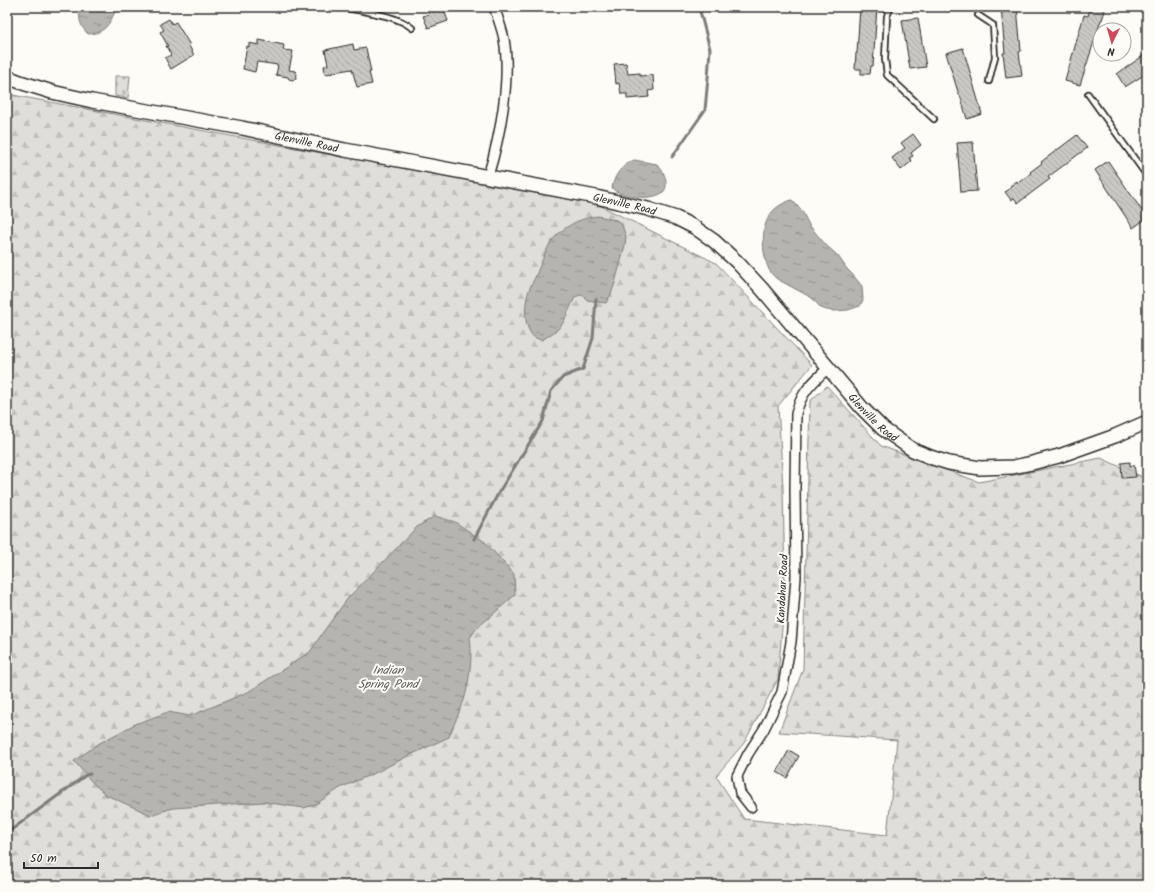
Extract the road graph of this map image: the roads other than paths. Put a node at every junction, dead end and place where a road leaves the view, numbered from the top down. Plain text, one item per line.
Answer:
1 (341, 7) edge
2 (494, 7) edge
3 (891, 7) edge
4 (978, 15) dead end
5 (412, 28) dead end
6 (7, 77) edge
7 (989, 81) dead end
8 (1088, 94) dead end
9 (934, 119) dead end
10 (488, 176) junction
11 (1147, 176) edge
12 (828, 368) junction
13 (1147, 422) edge
14 (751, 807) dead end

1 - 5 lane
2 - 10 street
3 - 9 lane
4 - 7 lane
6 - 10 main road, Glenville Road
8 - 11 lane
10 - 12 main road, Glenville Road
12 - 13 main road, Glenville Road
12 - 14 street, Kandahar Road

